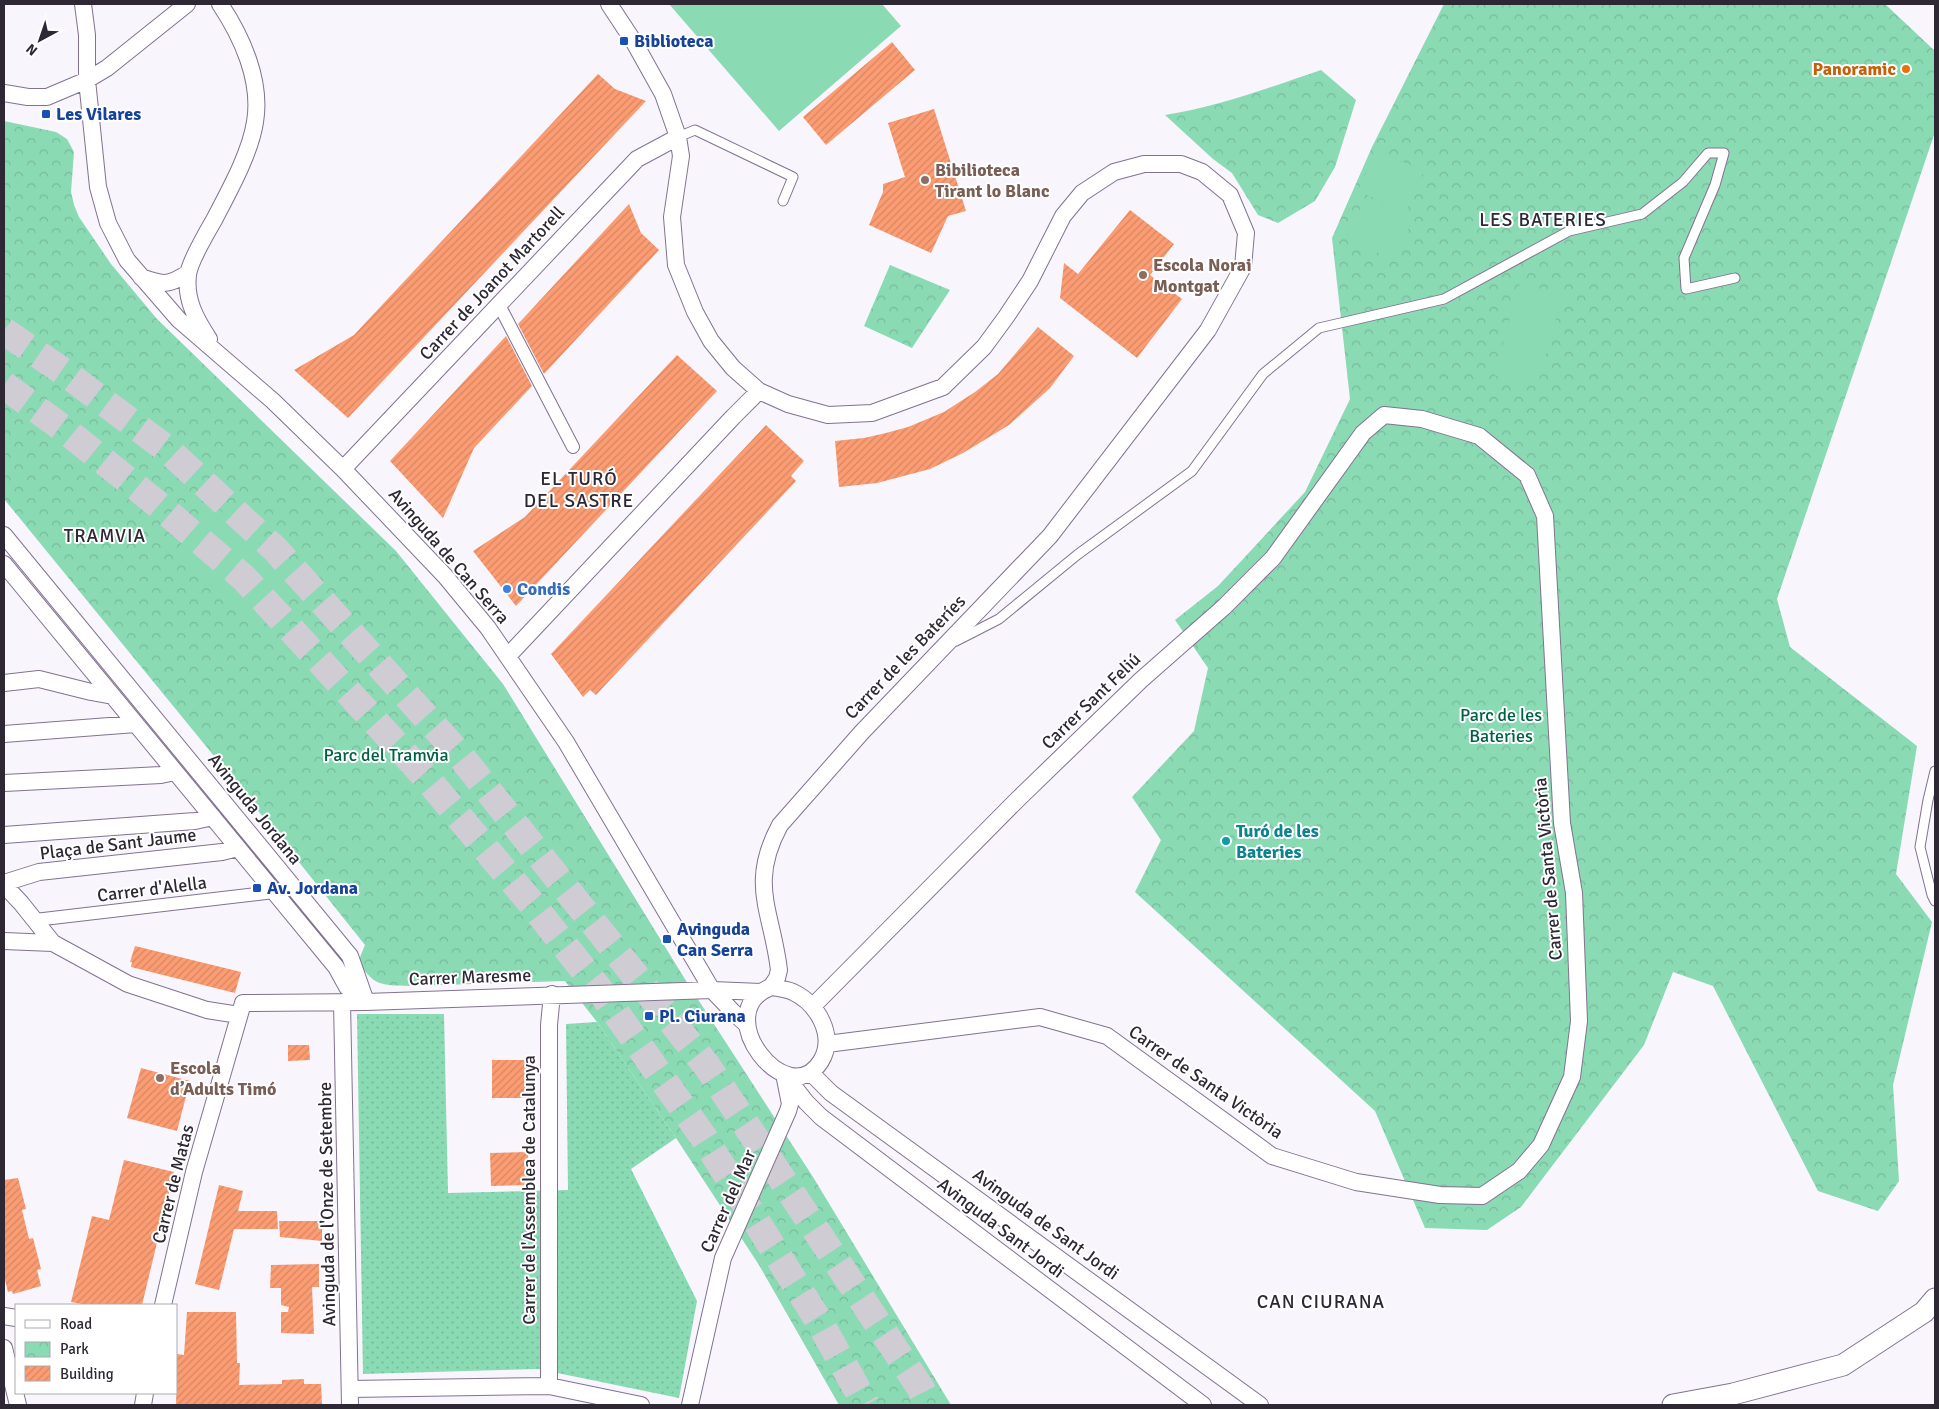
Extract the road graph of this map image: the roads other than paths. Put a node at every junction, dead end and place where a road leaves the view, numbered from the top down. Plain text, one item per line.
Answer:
1 (84, 4) edge
2 (187, 4) edge
3 (220, 4) edge
4 (609, 4) edge
5 (87, 80) junction
6 (4, 94) edge
7 (678, 137) junction
8 (783, 201) dead end
9 (188, 272) junction
10 (141, 277) junction
11 (1734, 278) dead end
12 (499, 305) junction
13 (221, 355) junction
14 (759, 392) junction
15 (1384, 415) joint
16 (574, 447) dead end
17 (343, 469) junction
18 (4, 535) edge
19 (4, 564) edge
20 (940, 649) junction
21 (508, 656) junction
22 (4, 683) edge
23 (113, 696) junction
24 (136, 724) junction
25 (4, 734) edge
26 (1935, 771) edge
27 (175, 772) junction
28 (4, 783) edge
29 (213, 817) junction
30 (4, 835) edge
31 (238, 848) junction
32 (4, 884) edge
33 (274, 892) junction
34 (1935, 901) edge
35 (35, 920) junction
36 (4, 941) edge
37 (52, 943) junction
38 (766, 989) junction
39 (712, 990) junction
40 (552, 994) junction
41 (342, 1002) junction
42 (366, 1002) junction
43 (813, 1006) junction
44 (239, 1015) junction
45 (746, 1024) junction
46 (827, 1044) junction
47 (811, 1072) junction
48 (784, 1074) junction
49 (1935, 1300) edge
50 (163, 1304) edge
51 (4, 1348) edge
52 (549, 1386) junction
53 (15, 1393) edge
54 (350, 1397) edge
55 (641, 1405) edge
56 (690, 1405) edge
57 (1203, 1405) edge
58 (1260, 1405) edge
59 (1673, 1405) edge

1 - 5 street, Avinguda de Can Serra
2 - 5 street
3 - 9 street
4 - 7 street
5 - 6 street
5 - 10 street, Avinguda de Can Serra
7 - 8 lane
7 - 12 street, Carrer de Joanot Martorell
7 - 14 street
9 - 10 street
9 - 13 street
10 - 13 street, Avinguda de Can Serra
11 - 20 lane
12 - 16 street
12 - 17 street, Carrer de Joanot Martorell
13 - 17 street, Avinguda de Can Serra
14 - 20 street, Carrer de les Bateríes
14 - 21 street
15 - 43 street, Carrer Sant Feliú
15 - 46 street, Carrer de Santa Victòria
17 - 21 street, Avinguda de Can Serra
18 - 42 street, Avinguda Jordana
19 - 23 street
20 - 38 street, Carrer de les Bateríes
21 - 39 street, Avinguda de Can Serra
22 - 23 street
23 - 24 street
24 - 25 street
24 - 27 street
26 - 34 lane
27 - 28 street
27 - 29 street
29 - 30 street, Plaça de Sant Jaume
29 - 31 street
31 - 32 street, Plaça de Sant Jaume
31 - 33 street
32 - 35 street
33 - 35 street, Carrer d'Alella
33 - 42 street
35 - 37 street
36 - 37 street
37 - 44 street
38 - 39 street, Carrer Maresme
38 - 43 street
38 - 45 street
39 - 40 street, Carrer Maresme
39 - 45 street
40 - 42 street, Carrer Maresme
40 - 52 street, Carrer de l'Assemblea de Catalunya
41 - 42 street, Carrer Maresme
41 - 44 street, Carrer Maresme
41 - 54 street, Avinguda de l'Onze de Setembre
43 - 46 street
44 - 50 street, Carrer de Matas
45 - 48 street
46 - 47 street
47 - 48 street
47 - 58 street, Avinguda de Sant Jordi
48 - 56 street, Carrer del Mar
48 - 57 street, Avinguda Sant Jordi
49 - 59 street
51 - 53 street
52 - 54 street
52 - 55 street

